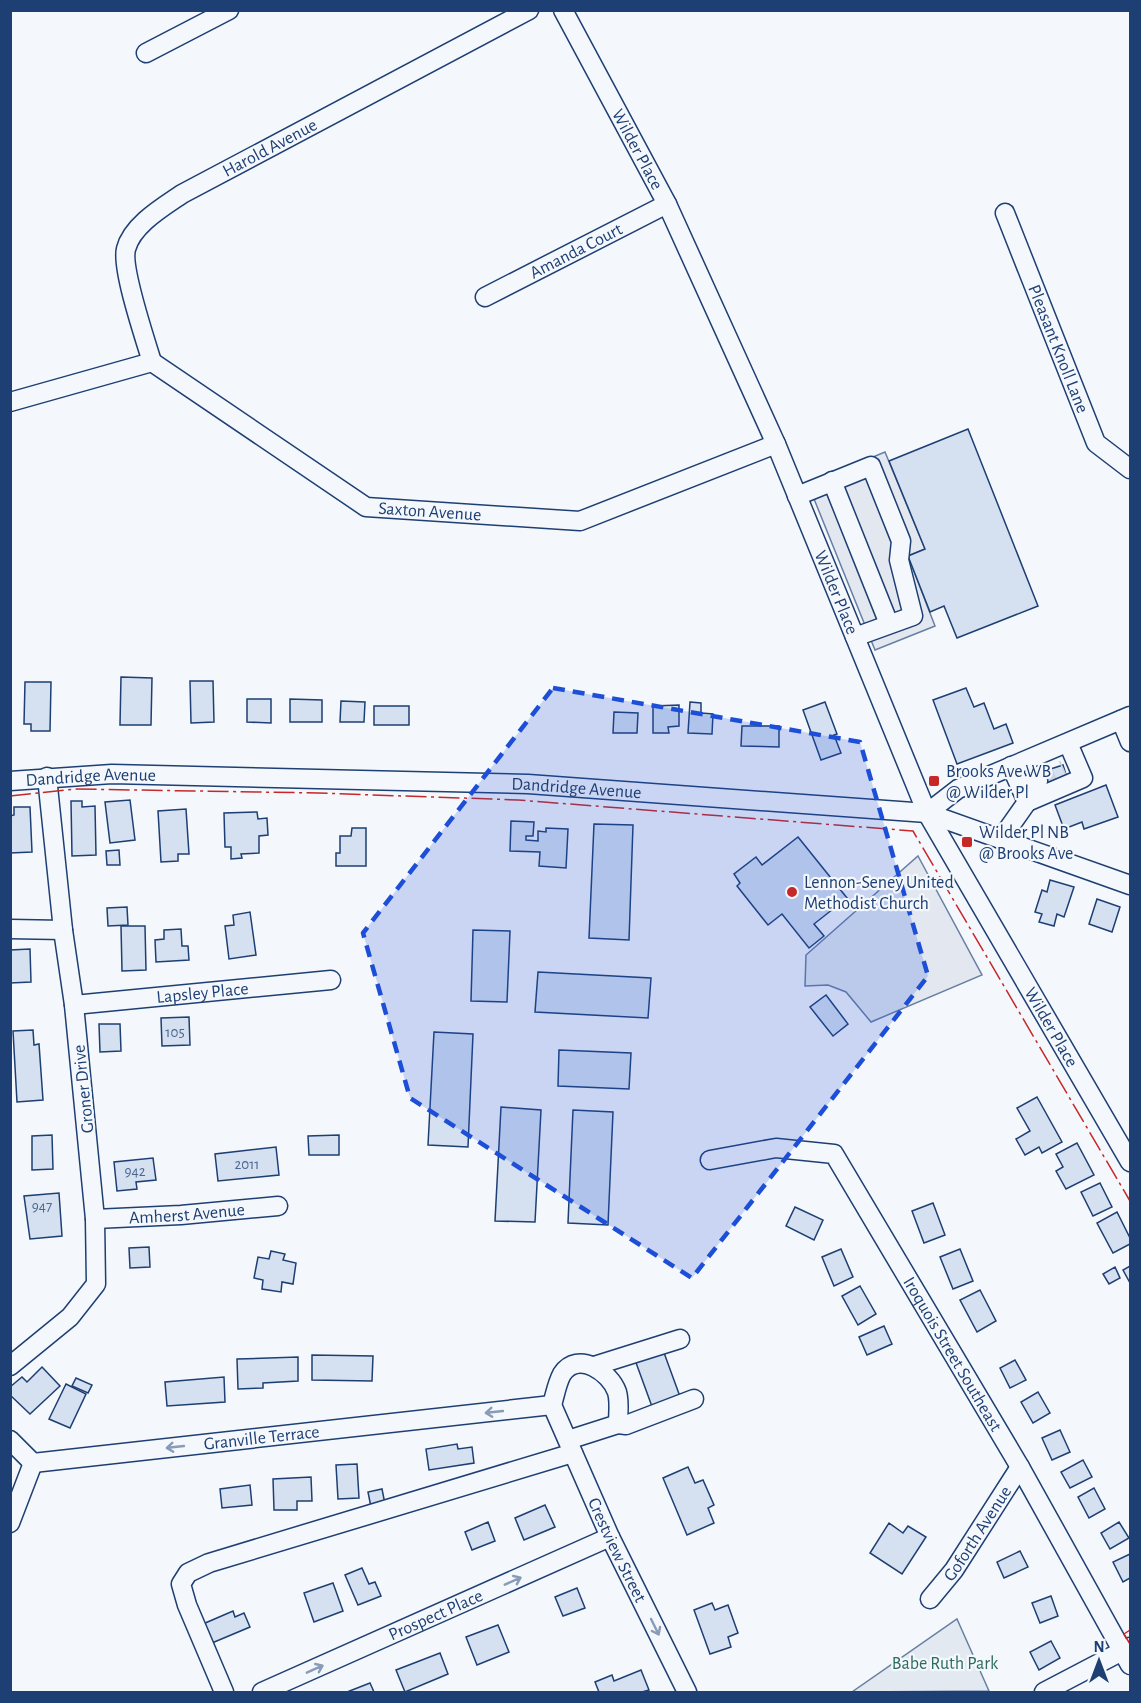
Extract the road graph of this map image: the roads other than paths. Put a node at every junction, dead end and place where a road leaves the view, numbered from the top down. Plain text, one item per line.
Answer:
1 (229, 10) edge
2 (529, 10) edge
3 (563, 10) edge
4 (146, 53) dead end
5 (666, 204) junction
6 (1005, 213) dead end
7 (485, 297) dead end
8 (152, 362) junction
9 (10, 402) edge
10 (776, 444) junction
11 (1131, 469) edge
12 (832, 482) junction
13 (798, 496) junction
14 (890, 624) junction
15 (855, 637) junction
16 (1126, 718) edge
17 (1068, 742) junction
18 (1131, 742) edge
19 (1011, 766) junction
20 (46, 777) junction
21 (10, 781) edge
22 (1030, 791) junction
23 (927, 813) junction
24 (1001, 839) junction
25 (1131, 885) edge
26 (10, 929) edge
27 (63, 930) junction
28 (331, 980) dead end
29 (74, 1005) junction
30 (710, 1160) dead end
31 (1131, 1162) edge
32 (278, 1206) dead end
33 (95, 1219) junction
34 (680, 1339) dead end
35 (10, 1366) edge
36 (594, 1366) junction
37 (694, 1399) dead end
38 (552, 1405) junction
39 (618, 1424) junction
40 (10, 1440) edge
41 (571, 1447) junction
42 (33, 1463) junction
43 (1020, 1467) junction
44 (10, 1523) edge
45 (610, 1537) junction
46 (930, 1599) dead end
47 (1128, 1654) edge
48 (224, 1692) edge
49 (262, 1692) edge
50 (687, 1692) edge
51 (1044, 1692) edge

1 - 4 street
2 - 8 street, Harold Avenue
3 - 5 street, Wilder Place
5 - 7 street, Amanda Court
5 - 10 street, Wilder Place
6 - 11 street, Pleasant Knoll Lane
8 - 9 street
8 - 10 street, Saxton Avenue
10 - 13 street, Wilder Place
12 - 13 street
12 - 14 street
12 - 14 street
13 - 15 street, Wilder Place
14 - 15 street
15 - 23 street, Wilder Place
16 - 17 street
16 - 18 street
17 - 19 street
17 - 22 street
19 - 22 street
19 - 23 street
20 - 21 street, Dandridge Avenue
20 - 23 street, Dandridge Avenue
20 - 27 street, Groner Drive
22 - 24 street
23 - 24 street, Dandridge Avenue
23 - 31 street, Wilder Place
24 - 25 street, Dandridge Avenue
26 - 27 street
27 - 29 street, Groner Drive
28 - 29 street, Lapsley Place
29 - 33 street, Groner Drive
30 - 43 street, Iroquois Street Southeast
32 - 33 street, Amherst Avenue
33 - 35 street, Groner Drive
34 - 36 street
36 - 38 street
36 - 39 street
37 - 39 street
38 - 41 street, Crestview Street
38 -> 42 street, Granville Terrace
39 - 41 street
40 - 42 street
41 - 45 street, Crestview Street
41 - 48 street
42 - 44 street
43 - 46 street, Goforth Avenue
43 - 47 street, Iroquois Street Southeast
49 -> 45 street, Prospect Place
45 -> 50 street, Crestview Street
47 - 51 street

